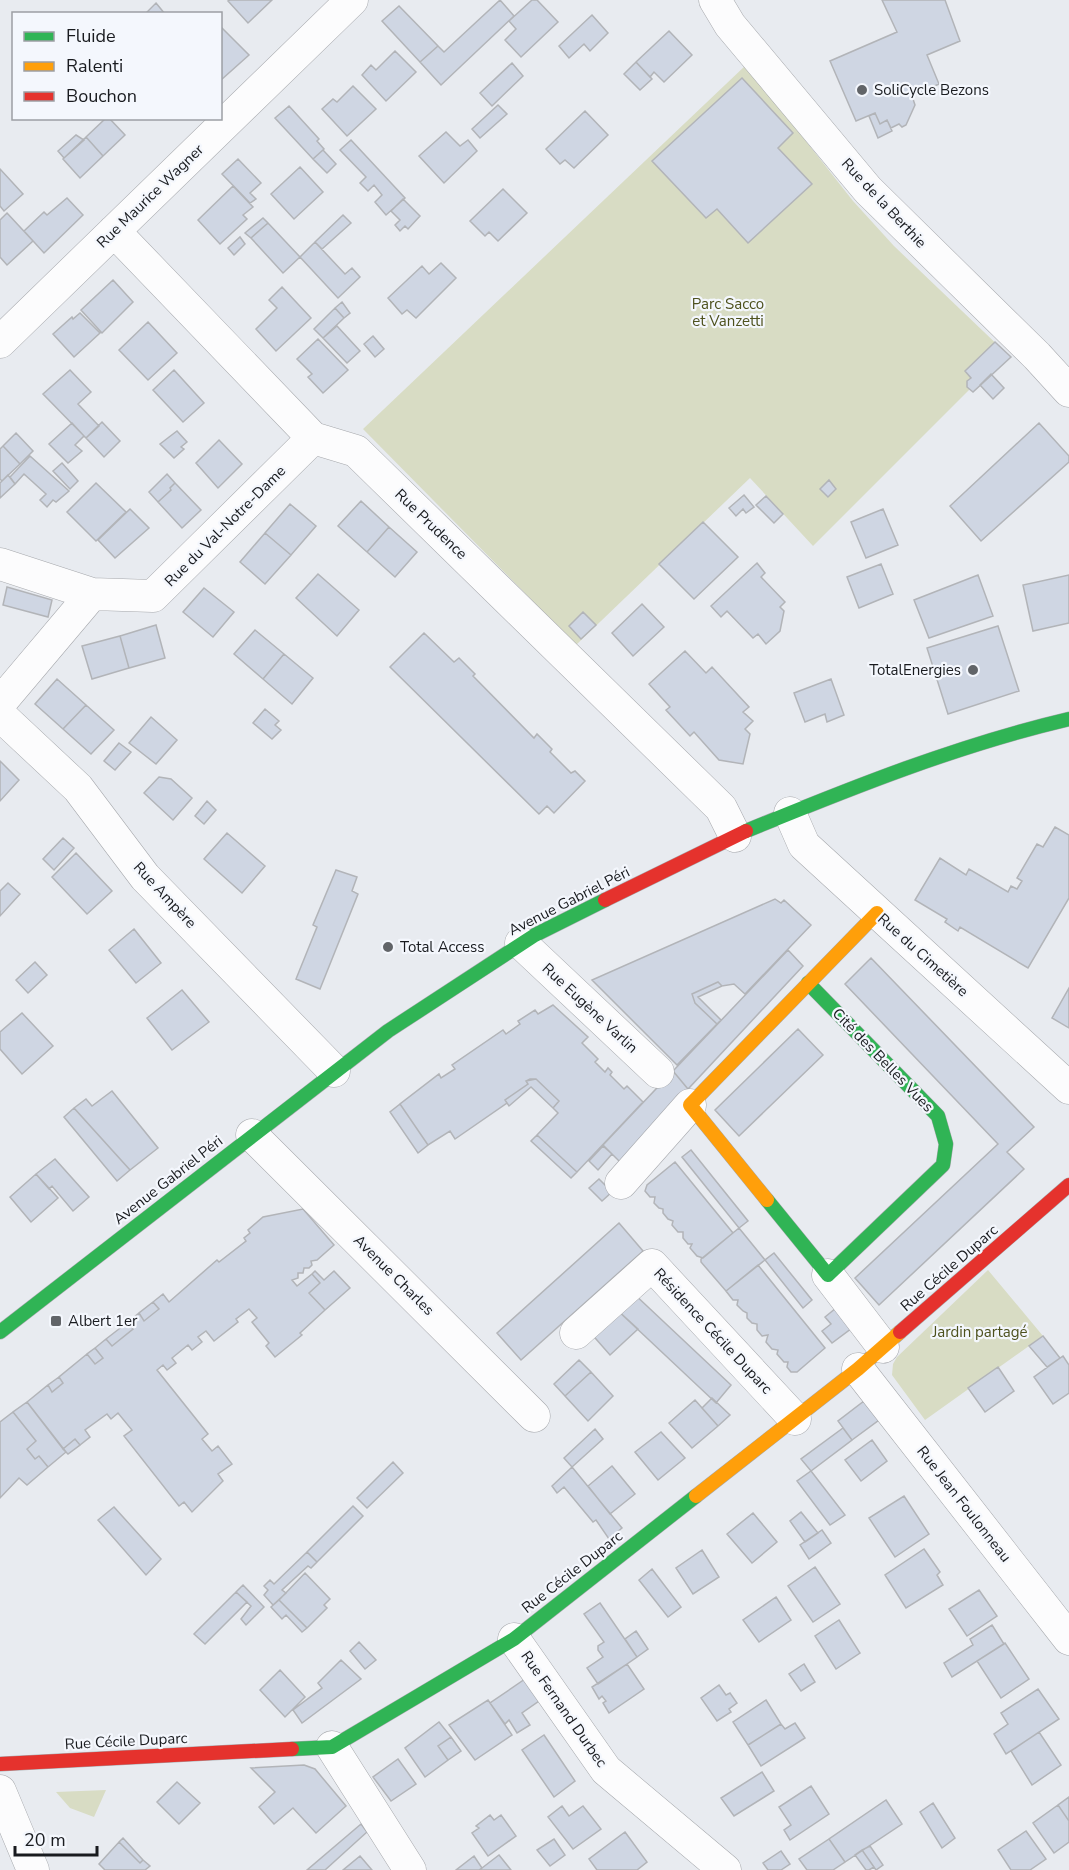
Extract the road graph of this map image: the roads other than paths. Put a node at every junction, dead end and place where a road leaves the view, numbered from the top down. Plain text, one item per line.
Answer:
1 (352, 0) edge
2 (716, 0) edge
3 (114, 231) junction
4 (0, 342) edge
5 (1069, 391) edge
6 (313, 438) junction
7 (0, 564) edge
8 (92, 594) junction
9 (0, 703) edge
10 (0, 716) edge
11 (1069, 719) edge
12 (790, 813) junction
13 (735, 836) junction
14 (877, 913) junction
15 (521, 944) junction
16 (808, 983) junction
17 (334, 1071) junction
18 (658, 1072) dead end
19 (1069, 1088) edge
20 (690, 1105) junction
21 (252, 1135) junction
22 (621, 1183) dead end
23 (1069, 1185) edge
24 (828, 1275) junction
25 (0, 1332) edge
26 (576, 1333) dead end
27 (883, 1347) junction
28 (858, 1370) junction
29 (534, 1416) dead end
30 (795, 1419) junction
31 (514, 1639) junction
32 (1069, 1639) edge
33 (332, 1747) junction
34 (0, 1764) edge
35 (0, 1791) edge
36 (33, 1870) edge
37 (410, 1870) edge
38 (725, 1870) edge

1 - 3 street, Rue Maurice Wagner
2 - 5 street, Rue de la Berthie
3 - 4 street, Rue Maurice Wagner
3 - 6 street, Rue Prudence
6 - 8 street, Rue du Val-Notre-Dame
6 - 13 street, Rue Prudence
7 - 8 street, Rue du Val-Notre-Dame
8 - 9 street
10 - 17 street, Rue Ampère
11 - 12 street, Avenue Gabriel Péri
12 - 13 street, Avenue Gabriel Péri
12 - 14 street, Rue du Cimetière
13 - 15 street, Avenue Gabriel Péri
14 - 16 street
14 - 19 street, Rue du Cimetière
15 - 17 street, Avenue Gabriel Péri
15 - 18 street, Rue Eugène Varlin
16 - 20 street
16 - 24 street, Cité des Belles Vues
17 - 21 street, Avenue Gabriel Péri
20 - 22 street
20 - 24 street
21 - 25 street, Avenue Gabriel Péri
21 - 29 street, Avenue Charles
23 - 27 street, Rue Cécile Duparc
24 - 27 street
26 - 30 street, Résidence Cécile Duparc
27 - 28 street, Rue Cécile Duparc
28 - 30 street, Rue Cécile Duparc
28 - 32 street, Rue Jean Foulonneau
30 - 31 street, Rue Cécile Duparc
31 - 33 street, Rue Cécile Duparc
31 - 38 street, Rue Fernand Durbec
33 - 34 street, Rue Cécile Duparc
33 - 37 street
35 - 36 street

